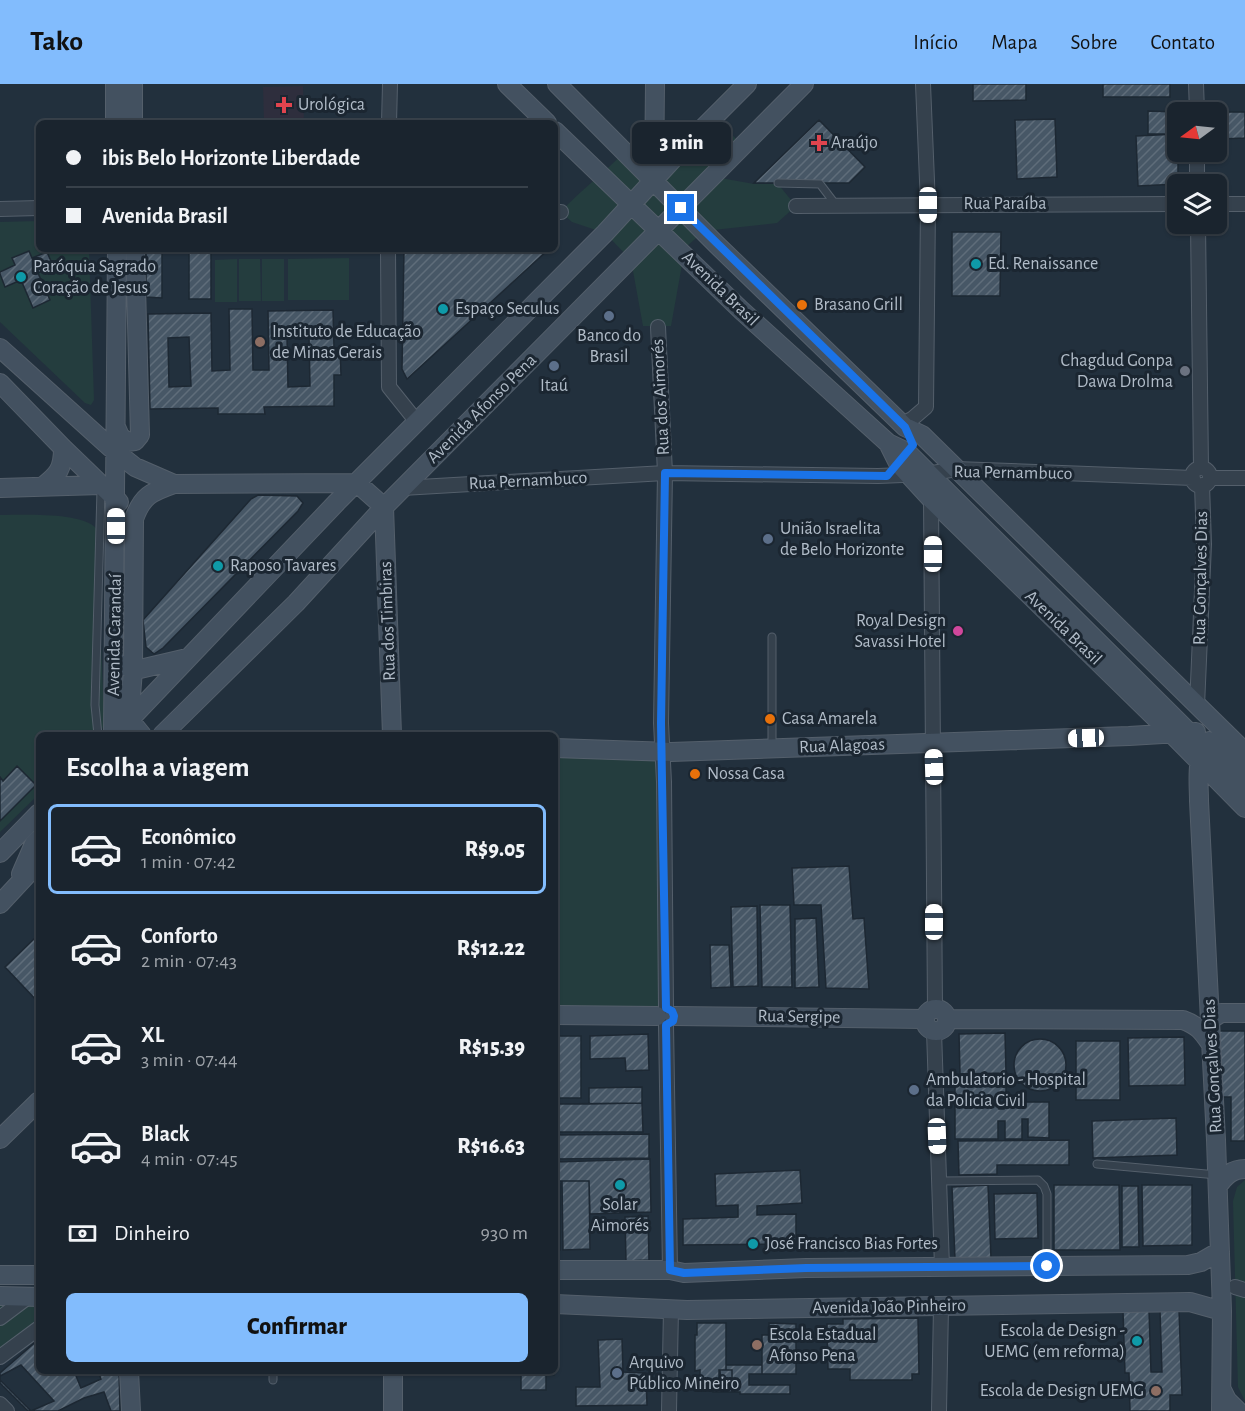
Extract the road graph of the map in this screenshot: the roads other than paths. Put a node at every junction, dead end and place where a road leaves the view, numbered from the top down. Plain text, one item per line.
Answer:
1 (115, 84) edge
2 (133, 84) edge
3 (390, 84) edge
4 (507, 84) edge
5 (557, 84) edge
6 (655, 84) edge
7 (747, 84) edge
8 (804, 84) edge
9 (923, 84) edge
10 (1196, 84) edge
11 (1197, 102) edge
12 (115, 120) edge
13 (133, 120) edge
14 (389, 120) edge
15 (544, 120) edge
16 (654, 122) junction
17 (558, 134) edge
18 (692, 139) junction
19 (654, 181) junction
20 (778, 183) dead end
21 (1167, 204) edge
22 (1227, 204) edge
23 (1245, 204) edge
24 (630, 205) junction
25 (837, 205) junction
26 (928, 205) junction
27 (796, 206) dead end
28 (36, 208) edge
29 (681, 208) junction
30 (0, 209) edge
31 (659, 231) junction
32 (1198, 234) edge
33 (117, 252) edge
34 (135, 252) edge
35 (388, 252) edge
36 (658, 327) dead end
37 (0, 348) edge
38 (0, 383) edge
39 (417, 422) junction
40 (904, 425) junction
41 (116, 427) junction
42 (63, 448) junction
43 (115, 451) junction
44 (917, 466) junction
45 (665, 473) junction
46 (1201, 477) junction
47 (1245, 478) edge
48 (357, 483) junction
49 (101, 484) junction
50 (174, 484) junction
51 (42, 487) junction
52 (0, 488) edge
53 (402, 488) junction
54 (116, 498) junction
55 (931, 499) junction
56 (384, 507) junction
57 (134, 519) junction
58 (954, 521) junction
59 (933, 532) junction
60 (772, 637) dead end
61 (115, 655) junction
62 (187, 658) junction
63 (133, 670) junction
64 (1197, 706) junction
65 (1145, 709) junction
66 (129, 727) edge
67 (98, 732) edge
68 (114, 732) edge
69 (165, 732) edge
70 (392, 732) edge
71 (1129, 736) junction
72 (1214, 741) edge
73 (934, 743) junction
74 (558, 748) edge
75 (772, 748) junction
76 (663, 752) junction
77 (1245, 752) edge
78 (1245, 770) edge
79 (1245, 788) edge
80 (1245, 808) edge
81 (36, 816) edge
82 (36, 841) edge
83 (0, 853) edge
84 (36, 865) edge
85 (14, 889) junction
86 (0, 904) edge
87 (1210, 996) junction
88 (1245, 1013) edge
89 (558, 1015) edge
90 (666, 1016) junction
91 (935, 1020) junction
92 (1183, 1020) junction
93 (1210, 1020) junction
94 (1210, 1043) junction
95 (36, 1104) edge
96 (0, 1139) edge
97 (1097, 1164) dead end
98 (1245, 1169) edge
99 (1217, 1180) junction
100 (939, 1181) junction
101 (1220, 1251) junction
102 (1047, 1266) junction
103 (942, 1267) junction
104 (558, 1270) edge
105 (670, 1270) junction
106 (0, 1275) edge
107 (36, 1275) edge
108 (0, 1296) edge
109 (34, 1297) edge
110 (558, 1304) edge
111 (941, 1307) junction
112 (671, 1309) junction
113 (1222, 1311) junction
114 (0, 1318) edge
115 (36, 1330) edge
116 (0, 1357) edge
117 (129, 1374) edge
118 (273, 1374) edge
119 (393, 1374) edge
120 (273, 1380) dead end
121 (1222, 1390) junction
122 (0, 1404) edge
123 (7, 1411) edge
124 (131, 1411) edge
125 (393, 1411) edge
126 (669, 1411) edge
127 (939, 1411) edge
128 (1221, 1411) edge
129 (1238, 1411) edge

1 - 12 street
2 - 13 street
3 - 14 street
4 - 15 street
5 - 19 street, Avenida Brasil
6 - 16 street
7 - 18 street, Avenida Afonso Pena
8 - 29 street, Avenida Afonso Pena
9 - 26 street
10 - 11 street
16 - 18 street
16 - 19 street
17 - 24 street, Avenida Brasil
18 - 19 street, Avenida Afonso Pena
19 - 24 street, Avenida Afonso Pena
19 - 29 street, Avenida Brasil
20 - 25 lane
21 - 26 street, Rua Paraíba
22 - 23 street
24 - 31 street, Avenida Brasil
24 - 39 street, Avenida Afonso Pena
25 - 26 street, Rua Paraíba
25 - 27 street, Rua Paraíba
26 - 40 street
28 - 30 street
29 - 31 street, Avenida Afonso Pena
29 - 40 street, Avenida Brasil
31 - 44 street, Avenida Brasil
31 - 53 street, Avenida Afonso Pena
32 - 46 street, Rua Gonçalves Dias
33 - 41 street, Avenida Carandaí
34 - 41 street
35 - 39 street
36 - 45 street, Rua dos Aimorés
37 - 43 street
38 - 42 street
39 - 48 street, Avenida Afonso Pena
40 - 44 street, Avenida Brasil
40 - 44 street, Avenida Brasil
41 - 43 street, Avenida Carandaí
42 - 49 street
42 - 51 street
43 - 50 street
43 - 54 street, Avenida Carandaí
44 - 45 street, Rua Pernambuco
44 - 46 street, Rua Pernambuco
44 - 55 street, Avenida Brasil
44 - 64 street, Avenida Brasil
44 - 72 street, Avenida Brasil
45 - 53 street, Rua Pernambuco
45 - 76 street, Rua dos Aimorés
46 - 47 street, Rua Pernambuco
46 - 64 street, Rua Gonçalves Dias
48 - 50 street
48 - 56 street
48 - 62 street, Avenida Afonso Pena
49 - 51 street
49 - 54 street
49 - 67 lane
50 - 57 street
51 - 52 street
53 - 56 street, Avenida Afonso Pena
54 - 57 street
54 - 61 street, Avenida Carandaí
55 - 58 street, Avenida Brasil
55 - 59 street
56 - 69 street, Avenida Afonso Pena
56 - 70 street, Rua dos Timbiras
57 - 63 street, Avenida Carandaí
58 - 59 street
58 - 65 street, Avenida Brasil
59 - 73 street
60 - 75 lane
61 - 63 street
61 - 68 street, Avenida Carandaí
62 - 63 street
62 - 66 street, Avenida Afonso Pena
63 - 66 street, Avenida Carandaí
64 - 72 street, Avenida Brasil
65 - 71 street
65 - 72 street, Avenida Brasil
71 - 72 street, Rua Alagoas
71 - 73 street, Rua Alagoas
72 - 77 street, Avenida Brasil
72 - 78 street, Avenida Brasil
72 - 79 street, Avenida Brasil
72 - 80 street, Avenida Brasil
72 - 87 street, Rua Gonçalves Dias
73 - 75 street, Rua Alagoas
73 - 91 street
74 - 76 street, Rua Alagoas
75 - 76 street, Rua Alagoas
76 - 90 street, Rua dos Aimorés
81 - 83 street
82 - 85 street
84 - 85 street
85 - 86 street
87 - 92 street
87 - 93 street, Rua Gonçalves Dias
88 - 93 street
89 - 90 street, Rua Sergipe
90 - 91 street, Rua Sergipe
90 - 105 street, Rua dos Aimorés
91 - 92 street, Rua Sergipe
91 - 100 street
92 - 94 street
93 - 94 street, Rua Gonçalves Dias
94 - 99 street, Rua Gonçalves Dias
95 - 96 street
97 - 99 lane
98 - 99 street
99 - 101 street, Rua Gonçalves Dias
100 - 102 lane
100 - 103 street
101 - 102 street
101 - 113 street, Rua Gonçalves Dias
102 - 103 street
103 - 105 street
104 - 105 street
106 - 107 street
108 - 109 street
109 - 114 street
110 - 112 street, Avenida João Pinheiro
111 - 112 street, Avenida João Pinheiro
111 - 113 street, Avenida João Pinheiro
111 - 127 street
112 - 126 street
113 - 121 street, Rua Gonçalves Dias
115 - 116 street
117 - 124 street
118 - 120 lane
119 - 125 street
121 - 128 street, Rua Gonçalves Dias
121 - 129 street
122 - 123 street

